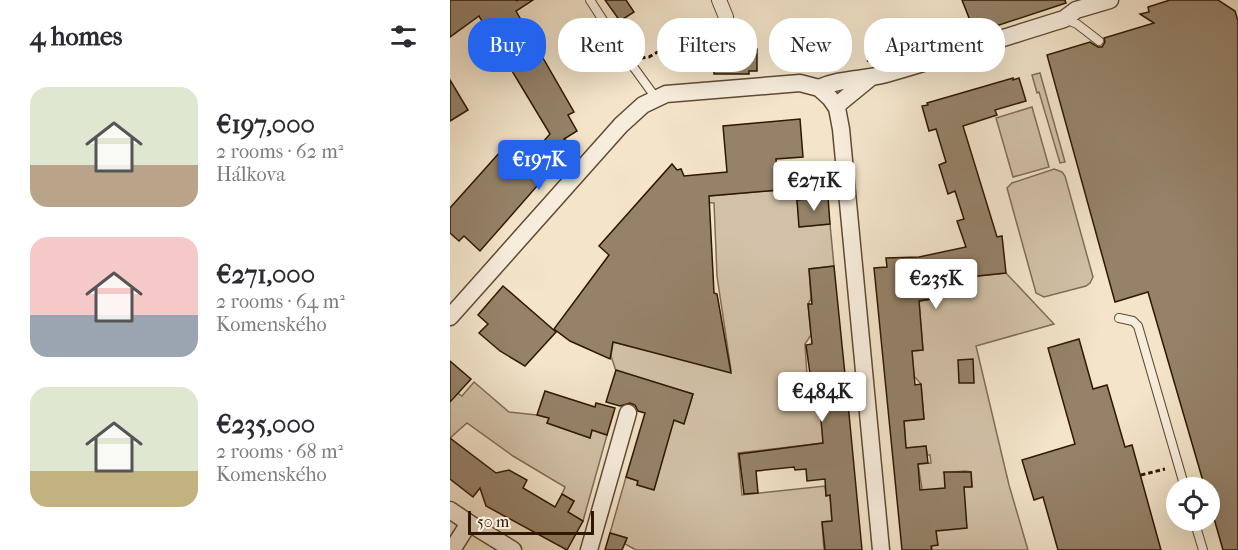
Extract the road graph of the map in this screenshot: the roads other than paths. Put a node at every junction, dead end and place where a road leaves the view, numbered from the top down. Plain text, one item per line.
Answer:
1 (590, 0) edge
2 (1110, 0) edge
3 (1071, 10) edge
4 (1099, 41) dead end
5 (868, 73) junction
6 (819, 88) junction
7 (656, 98) junction
8 (836, 106) junction
9 (450, 317) edge
10 (1119, 318) dead end
11 (628, 413) dead end
12 (1182, 477) edge
13 (450, 510) edge
14 (469, 523) junction
15 (1197, 531) edge
16 (452, 550) edge
17 (513, 550) edge
18 (590, 550) edge
19 (880, 550) edge
20 (1203, 550) edge

1 - 7 lane
2 - 3 street
3 - 4 lane
3 - 5 street
5 - 6 street
5 - 8 street
6 - 7 street
6 - 8 street
7 - 9 street
8 - 19 street
10 - 12 lane
11 - 18 street
13 - 14 street
14 - 16 street
14 - 17 street
15 - 20 lane

